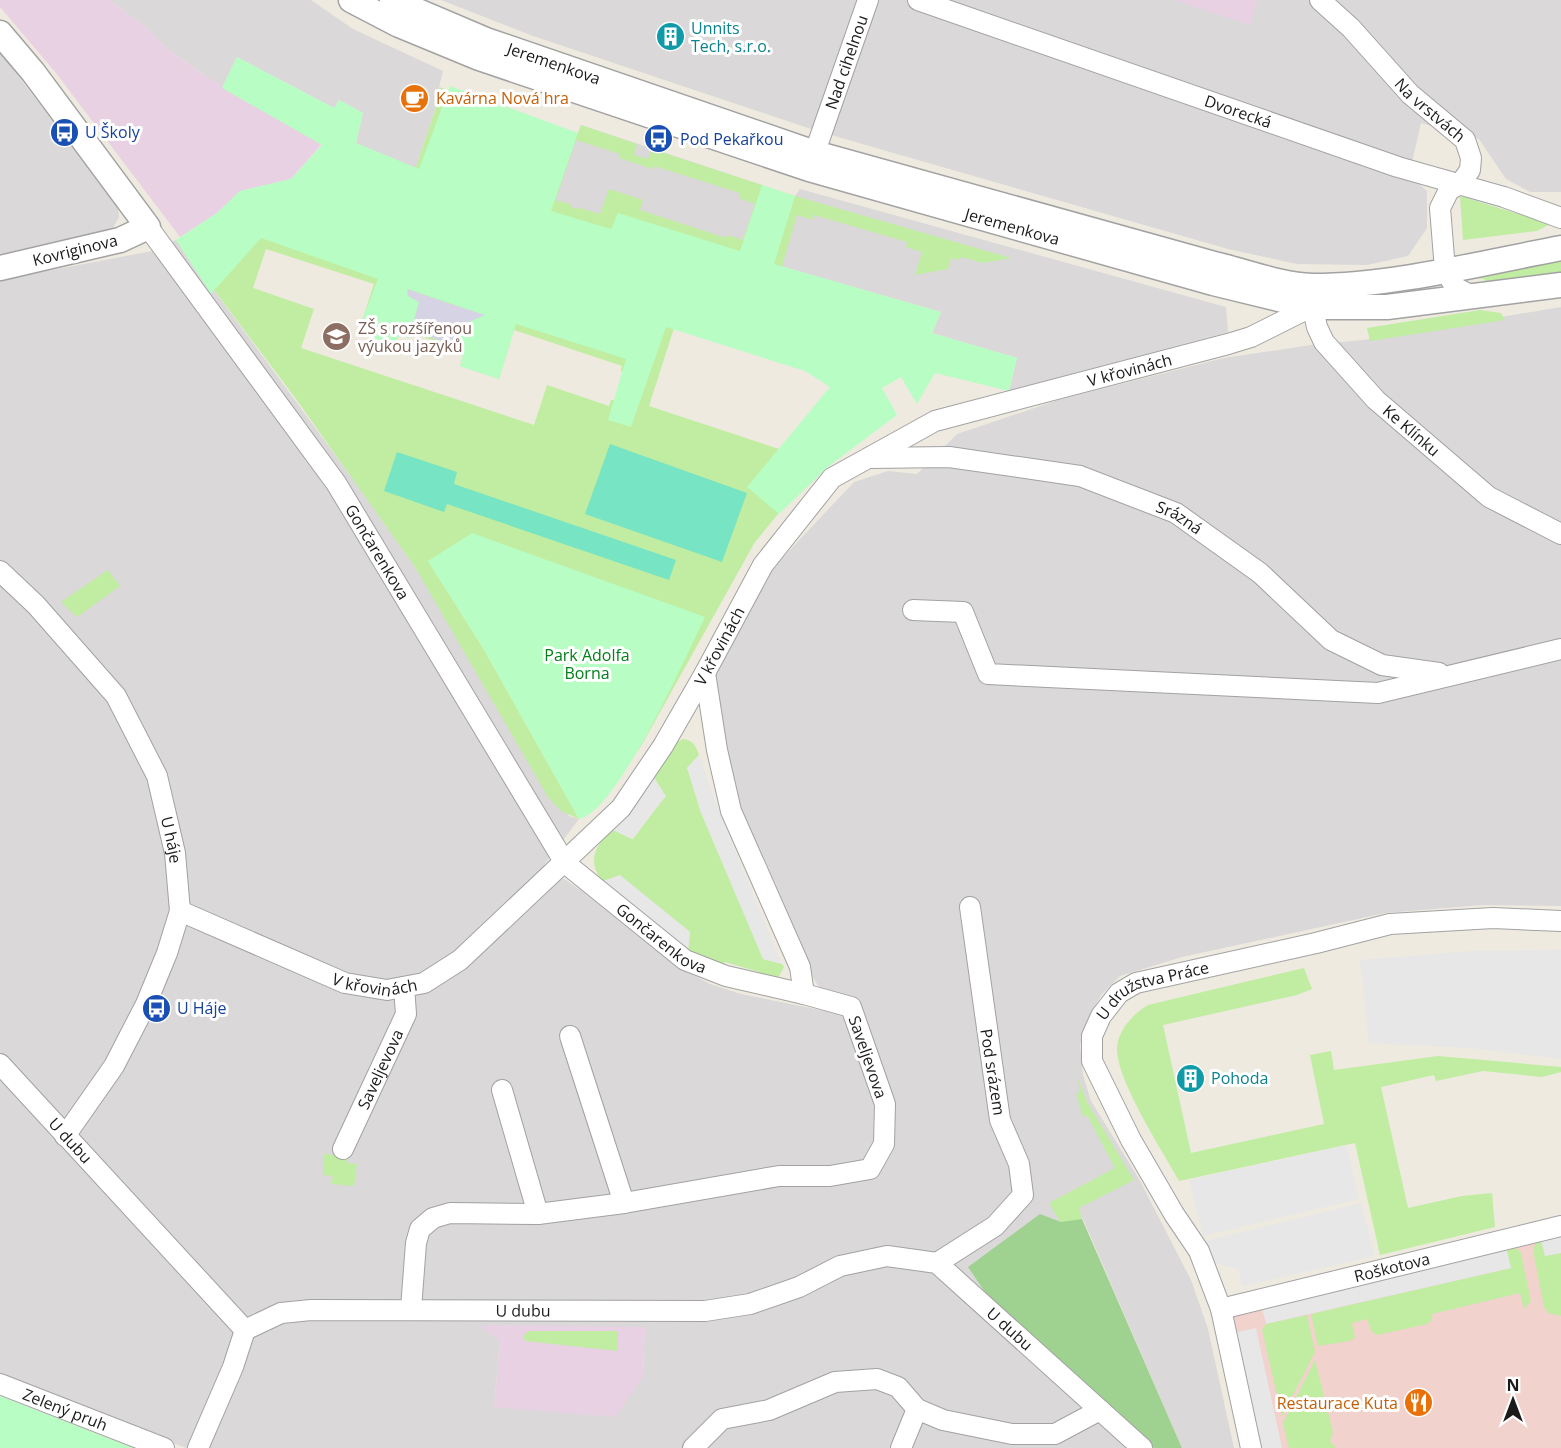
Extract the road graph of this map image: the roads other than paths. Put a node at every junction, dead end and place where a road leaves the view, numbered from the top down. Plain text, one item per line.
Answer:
1 (351, 0) edge
2 (392, 0) edge
3 (868, 0) edge
4 (918, 0) edge
5 (1320, 0) edge
6 (0, 33) edge
7 (482, 49) junction
8 (812, 161) junction
9 (1460, 184) junction
10 (1561, 218) edge
11 (148, 227) junction
12 (1561, 248) edge
13 (0, 268) edge
14 (1445, 270) junction
15 (1561, 285) edge
16 (1310, 296) junction
17 (1472, 296) junction
18 (866, 458) junction
19 (1561, 534) edge
20 (0, 571) edge
21 (913, 610) dead end
22 (1561, 649) edge
23 (705, 673) junction
24 (1451, 675) junction
25 (565, 863) junction
26 (970, 907) dead end
27 (180, 911) junction
28 (1561, 921) edge
29 (404, 987) junction
30 (804, 994) junction
31 (570, 1036) dead end
32 (0, 1065) edge
33 (502, 1090) dead end
34 (65, 1136) junction
35 (343, 1149) dead end
36 (624, 1203) junction
37 (538, 1214) junction
38 (1561, 1226) edge
39 (937, 1263) junction
40 (411, 1309) junction
41 (1221, 1309) junction
42 (245, 1330) junction
43 (0, 1384) edge
44 (917, 1409) junction
45 (1100, 1410) junction
46 (1010, 1441) edge
47 (164, 1448) edge
48 (198, 1448) edge
49 (693, 1448) edge
50 (902, 1448) edge
51 (1142, 1448) edge
52 (1251, 1448) edge

1 - 7 street, Jeremenkova
2 - 7 street, Jeremenkova
3 - 8 street, Nad cihelnou
4 - 9 street, Dvorecká
5 - 9 street, Na vrstvách
6 - 11 street, Gončarenkova
7 - 8 street, Jeremenkova
8 - 16 street, Jeremenkova
9 - 10 street, Dvorecká
9 - 14 street, Na vrstvách
11 - 13 street, Kovriginova
11 - 25 street, Gončarenkova
12 - 14 street, Jeremenkova
14 - 16 street, Jeremenkova
14 - 17 street
15 - 17 street, Jeremenkova
16 - 17 street, Jeremenkova
16 - 18 street, V křovinách
16 - 19 street, Ke Klínku
18 - 23 street, V křovinách
18 - 24 street, Srázná
20 - 27 street, U háje
21 - 24 street
22 - 24 street
23 - 25 street, V křovinách
23 - 30 street
25 - 29 street, V křovinách
25 - 30 street, Gončarenkova
26 - 39 street, Pod srázem
27 - 29 street, V křovinách
27 - 34 street, U háje
28 - 41 street, U družstva Práce
29 - 35 street, Saveljevova
30 - 36 street, Saveljevova
31 - 36 street
32 - 34 street, U dubu
33 - 37 street
34 - 42 street, U dubu
36 - 37 street, Saveljevova
37 - 40 street, Saveljevova
38 - 41 street, Roškotova
39 - 40 street, U dubu
39 - 45 street, U dubu
40 - 42 street, U dubu
41 - 52 street, U družstva Práce
42 - 48 street
43 - 47 street, Zelený pruh
44 - 46 street
44 - 49 street
44 - 50 street
45 - 46 street
45 - 51 street, U dubu

